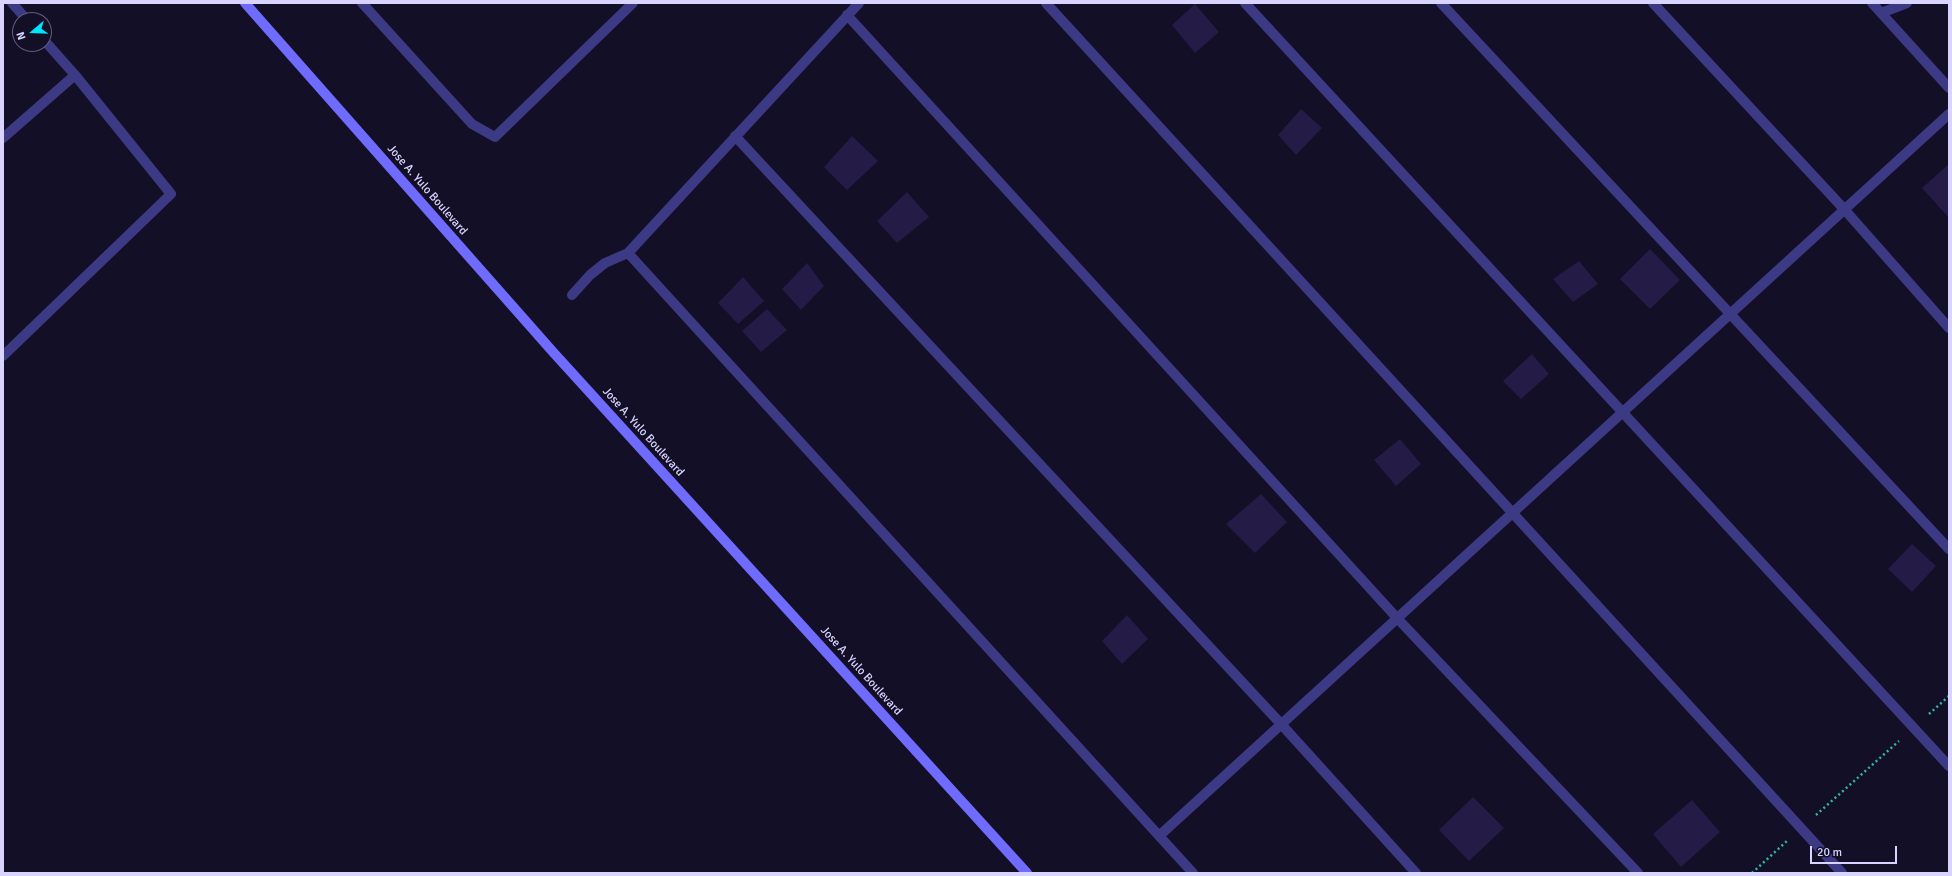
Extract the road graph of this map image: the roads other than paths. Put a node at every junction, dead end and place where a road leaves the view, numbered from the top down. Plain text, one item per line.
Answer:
1 (12, 3) edge
2 (245, 3) edge
3 (362, 3) edge
4 (633, 3) edge
5 (858, 3) edge
6 (1046, 3) edge
7 (1245, 3) edge
8 (1441, 3) edge
9 (1653, 3) edge
10 (1872, 3) edge
11 (1907, 3) edge
12 (20, 12) edge
13 (1881, 13) junction
14 (848, 15) junction
15 (52, 49) edge
16 (75, 74) junction
17 (1949, 88) edge
18 (1949, 114) edge
19 (735, 136) junction
20 (3, 138) edge
21 (1844, 209) junction
22 (628, 253) junction
23 (572, 295) dead end
24 (1730, 314) junction
25 (1949, 328) edge
26 (3, 356) edge
27 (1622, 412) junction
28 (1513, 512) junction
29 (1949, 549) edge
30 (1398, 618) junction
31 (1281, 724) junction
32 (1949, 766) edge
33 (1159, 836) junction
34 (1027, 873) edge
35 (1193, 873) edge
36 (1416, 873) edge
37 (1638, 873) edge
38 (1842, 873) edge

1 - 12 street
2 - 34 main road, Jose A. Yulo Boulevard
3 - 4 street
5 - 14 street
6 - 28 street
7 - 27 street
8 - 24 street
9 - 21 street
10 - 13 street
11 - 13 street
13 - 17 street
14 - 19 street
14 - 30 street
15 - 16 street
16 - 20 street
16 - 26 street
18 - 21 street
19 - 22 street
19 - 31 street
21 - 24 street
21 - 25 street
22 - 23 street
22 - 33 street
24 - 27 street
24 - 29 street
27 - 28 street
27 - 32 street
28 - 30 street
28 - 38 street
30 - 31 street
30 - 37 street
31 - 33 street
31 - 36 street
33 - 35 street

